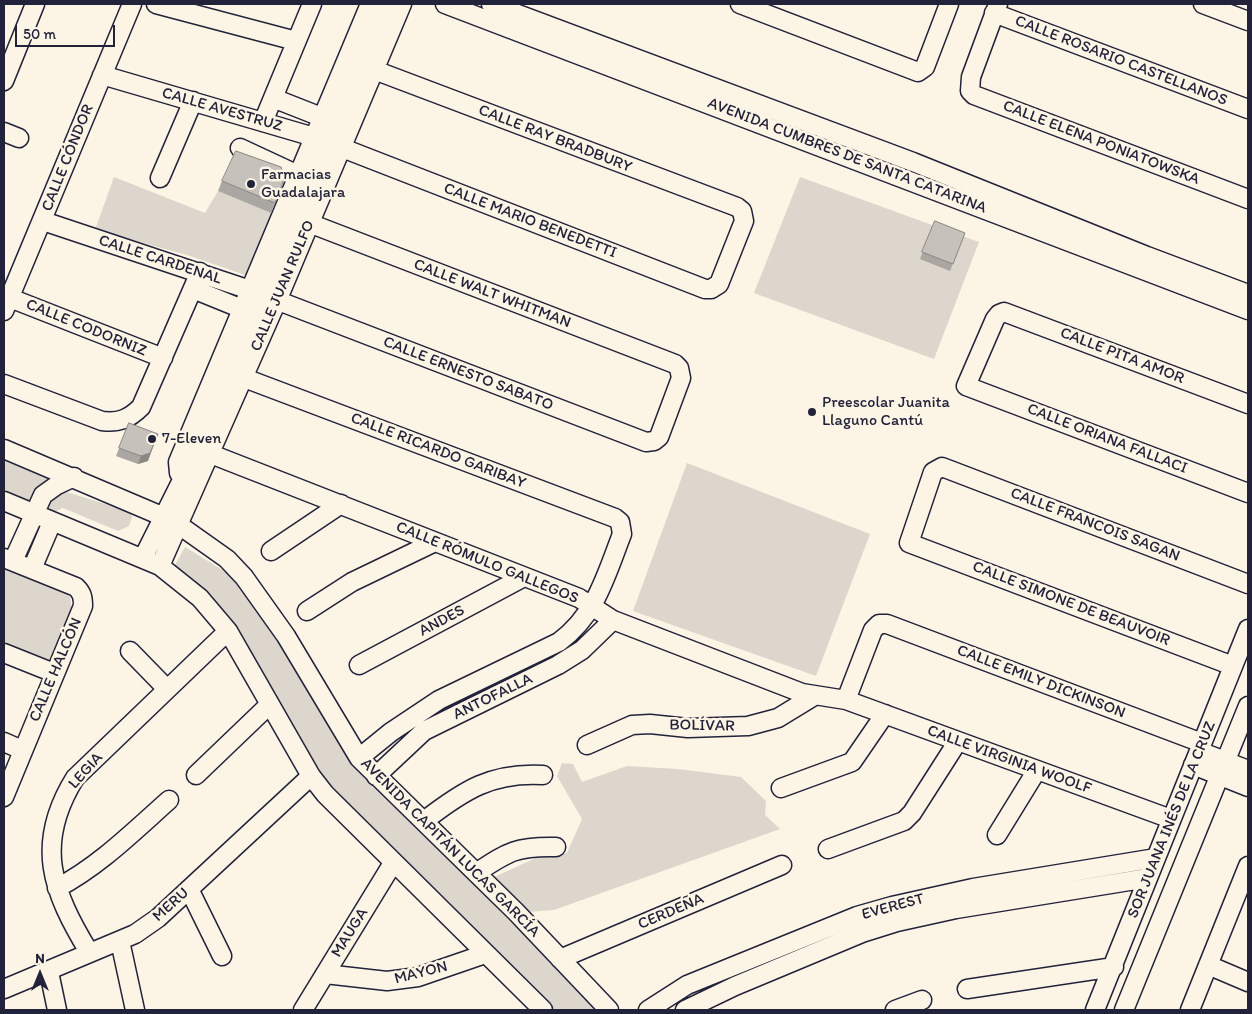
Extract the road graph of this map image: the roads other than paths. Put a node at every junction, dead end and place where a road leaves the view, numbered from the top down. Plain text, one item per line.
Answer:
1 (35, 4) edge
2 (132, 4) edge
3 (156, 4) edge
4 (312, 4) edge
5 (370, 4) edge
6 (388, 4) edge
7 (402, 4) edge
8 (445, 4) edge
9 (491, 4) edge
10 (740, 4) edge
11 (949, 4) edge
12 (1202, 4) edge
13 (996, 9) edge
14 (1248, 21) edge
15 (296, 41) junction
16 (367, 68) junction
17 (102, 75) junction
18 (4, 81) edge
19 (273, 98) junction
20 (193, 101) junction
21 (1248, 109) edge
22 (262, 122) junction
23 (336, 123) junction
24 (327, 143) junction
25 (240, 148) dead end
26 (920, 165) junction
27 (298, 175) junction
28 (160, 178) dead end
29 (913, 182) junction
30 (1248, 198) edge
31 (43, 221) junction
32 (302, 221) junction
33 (200, 272) junction
34 (719, 284) joint
35 (193, 289) junction
36 (1248, 294) edge
37 (263, 296) junction
38 (7, 304) edge
39 (1248, 310) edge
40 (255, 314) junction
41 (163, 358) junction
42 (237, 375) junction
43 (4, 384) edge
44 (966, 386) joint
45 (1248, 404) edge
46 (659, 438) joint
47 (4, 449) edge
48 (205, 452) junction
49 (74, 478) junction
50 (189, 484) junction
51 (1248, 493) edge
52 (4, 501) edge
53 (341, 504) junction
54 (32, 514) junction
55 (172, 521) junction
56 (52, 522) junction
57 (622, 534) joint
58 (436, 542) junction
59 (909, 543) joint
60 (271, 551) dead end
61 (143, 558) junction
62 (8, 559) edge
63 (160, 566) junction
64 (32, 569) junction
65 (524, 577) junction
66 (1248, 584) edge
67 (593, 608) junction
68 (307, 611) dead end
69 (613, 620) junction
70 (1248, 629) edge
71 (228, 631) junction
72 (130, 651) dead end
73 (4, 652) edge
74 (359, 665) dead end
75 (1233, 666) junction
76 (54, 673) junction
77 (167, 689) junction
78 (814, 696) junction
79 (846, 700) junction
80 (268, 705) junction
81 (1248, 706) edge
82 (884, 714) junction
83 (958, 741) junction
84 (4, 742) edge
85 (587, 745) dead end
86 (22, 750) junction
87 (1198, 753) junction
88 (359, 758) junction
89 (1223, 768) junction
90 (1037, 770) junction
91 (1248, 770) edge
92 (196, 775) dead end
93 (543, 775) dead end
94 (311, 776) junction
95 (376, 776) junction
96 (1248, 787) edge
97 (781, 788) dead end
98 (4, 797) edge
99 (169, 800) dead end
100 (1171, 819) junction
101 (424, 821) junction
102 (997, 835) dead end
103 (556, 847) dead end
104 (828, 849) dead end
105 (1156, 858) junction
106 (393, 863) junction
107 (782, 864) dead end
108 (476, 873) junction
109 (1246, 876) edge
110 (1148, 878) junction
111 (56, 888) junction
112 (189, 889) junction
113 (120, 941) junction
114 (89, 952) junction
115 (485, 954) junction
116 (222, 956) dead end
117 (560, 959) junction
118 (1208, 965) junction
119 (1114, 967) junction
120 (49, 972) junction
121 (325, 974) junction
122 (1248, 982) edge
123 (4, 989) edge
124 (967, 989) dead end
125 (922, 1000) dead end
126 (305, 1006) edge
127 (58, 1010) edge
128 (135, 1010) edge
129 (543, 1010) edge
130 (609, 1010) edge
131 (648, 1010) edge
132 (685, 1010) edge
133 (895, 1010) edge
134 (1095, 1010) edge
135 (1124, 1010) edge
136 (1190, 1010) edge

1 - 18 street
2 - 17 street, CALLE CÓNDOR
3 - 15 street
4 - 15 street
5 - 23 street, CALLE JUAN RULFO
6 - 16 street, CALLE JUAN RULFO
7 - 16 street, CALLE JUAN RULFO
8 - 29 street, AVENIDA CUMBRES DE SANTA CATARINA
9 - 26 street, AVENIDA CUMBRES DE SANTA CATARINA
10 - 11 street
12 - 14 street
13 - 21 street, CALLE ROSARIO CASTELLANOS
13 - 30 street, CALLE ELENA PONIATOWSKA
15 - 19 street
16 - 23 street, CALLE JUAN RULFO
16 - 34 street, CALLE RAY BRADBURY
17 - 20 street, CALLE AVESTRUZ
17 - 31 street, CALLE CÓNDOR
19 - 22 street
19 - 23 street, CALLE AVESTRUZ
20 - 22 street, CALLE AVESTRUZ
20 - 28 street
22 - 24 street, CALLE AVESTRUZ
23 - 24 street, CALLE JUAN RULFO
23 - 24 street, CALLE JUAN RULFO
24 - 27 street, CALLE JUAN RULFO
24 - 32 street, CALLE JUAN RULFO
24 - 34 street, CALLE MARIO BENEDETTI
25 - 27 street
26 - 29 street
26 - 36 street, AVENIDA CUMBRES DE SANTA CATARINA
27 - 37 street, CALLE JUAN RULFO
29 - 39 street, AVENIDA CUMBRES DE SANTA CATARINA
31 - 33 street, CALLE CARDENAL
31 - 38 street, CALLE CÓNDOR
32 - 37 street, CALLE JUAN RULFO
32 - 46 street, CALLE WALT WHITMAN
33 - 35 street
33 - 37 street, CALLE CARDENAL
35 - 40 street, CALLE CARDENAL
35 - 41 street
37 - 40 street, CALLE JUAN RULFO
37 - 40 street, CALLE JUAN RULFO
37 - 46 street, CALLE ERNESTO SABATO
38 - 41 street, CALLE CODORNIZ
40 - 42 street, CALLE JUAN RULFO
40 - 50 street, CALLE JUAN RULFO
41 - 43 street
42 - 48 street, CALLE JUAN RULFO
42 - 57 street, CALLE RICARDO GARIBAY
44 - 45 street, CALLE PITA AMOR
44 - 51 street, CALLE ORIANA FALLACI
47 - 49 street, AVENIDA CAPITÁN LUCAS GARCÍA
48 - 50 street, CALLE JUAN RULFO
48 - 53 street, CALLE RÓMULO GALLEGOS
49 - 54 street, CALLE HALCÓN
49 - 55 street, AVENIDA CAPITÁN LUCAS GARCÍA
50 - 55 street, CALLE JUAN RULFO
52 - 54 street
53 - 58 street, CALLE RÓMULO GALLEGOS
53 - 60 street
54 - 56 street
54 - 62 street, CALLE HALCÓN
55 - 61 street, CALLE JUAN RULFO
55 - 63 street, CALLE JUAN RULFO
55 - 88 street, AVENIDA CAPITÁN LUCAS GARCÍA
56 - 61 street
56 - 64 street
57 - 67 street, ANTOFALLA
58 - 65 street, CALLE RÓMULO GALLEGOS
58 - 68 street
59 - 66 street, CALLE FRANCOIS SAGAN
59 - 75 street, CALLE SIMONE DE BEAUVOIR
61 - 63 street
62 - 64 street, CALLE HALCÓN
63 - 71 street
64 - 76 street, CALLE HALCÓN
65 - 67 street, CALLE RÓMULO GALLEGOS
65 - 74 street, ANDES
67 - 69 street, CALLE RÓMULO GALLEGOS
67 - 88 street, ANTOFALLA
69 - 78 street, CALLE RÓMULO GALLEGOS
69 - 95 street, ANTOFALLA
70 - 75 street, SOR JUANA INÉS DE LA CRUZ
71 - 77 street, LEGIA
71 - 80 street
72 - 77 street
73 - 76 street
75 - 87 street, SOR JUANA INÉS DE LA CRUZ
76 - 86 street, CALLE HALCÓN
77 - 111 street, LEGIA
78 - 79 street, CALLE RÓMULO GALLEGOS
78 - 85 street, BOLÍVAR
79 - 82 street, CALLE VIRGINIA WOOLF
79 - 87 street, CALLE EMILY DICKINSON
80 - 92 street
80 - 94 street
81 - 89 street, SOR JUANA INÉS DE LA CRUZ
82 - 83 street, CALLE VIRGINIA WOOLF
82 - 97 street
83 - 90 street, CALLE VIRGINIA WOOLF
83 - 104 street
84 - 86 street
86 - 98 street, CALLE HALCÓN
87 - 89 street, CALLE EMILY DICKINSON
87 - 100 street, SOR JUANA INÉS DE LA CRUZ
88 - 95 street, AVENIDA CAPITÁN LUCAS GARCÍA
89 - 91 street
89 - 96 street
89 - 135 street, SOR JUANA INÉS DE LA CRUZ
90 - 100 street, CALLE VIRGINIA WOOLF
90 - 102 street
93 - 101 street
94 - 106 street
94 - 112 street, MERU
95 - 101 street, AVENIDA CAPITÁN LUCAS GARCÍA
99 - 111 street
100 - 105 street, SOR JUANA INÉS DE LA CRUZ
101 - 108 street, AVENIDA CAPITÁN LUCAS GARCÍA
103 - 108 street
105 - 110 street, SOR JUANA INÉS DE LA CRUZ
105 - 131 street, EVEREST
106 - 115 street
106 - 121 street, MAUGA
107 - 117 street, CERDEÑA
108 - 117 street, AVENIDA CAPITÁN LUCAS GARCÍA
109 - 118 street
110 - 119 street, SOR JUANA INÉS DE LA CRUZ
110 - 132 street, EVEREST
111 - 114 street, LEGIA
112 - 113 street, MERU
112 - 116 street
113 - 114 street, MERU
113 - 128 street
114 - 120 street, MERU
115 - 121 street, MAYON
115 - 129 street
117 - 130 street, AVENIDA CAPITÁN LUCAS GARCÍA
118 - 122 street
118 - 136 street
119 - 124 street
119 - 134 street, SOR JUANA INÉS DE LA CRUZ
120 - 123 street, MERU
120 - 127 street
121 - 126 street, MAUGA
125 - 133 street

